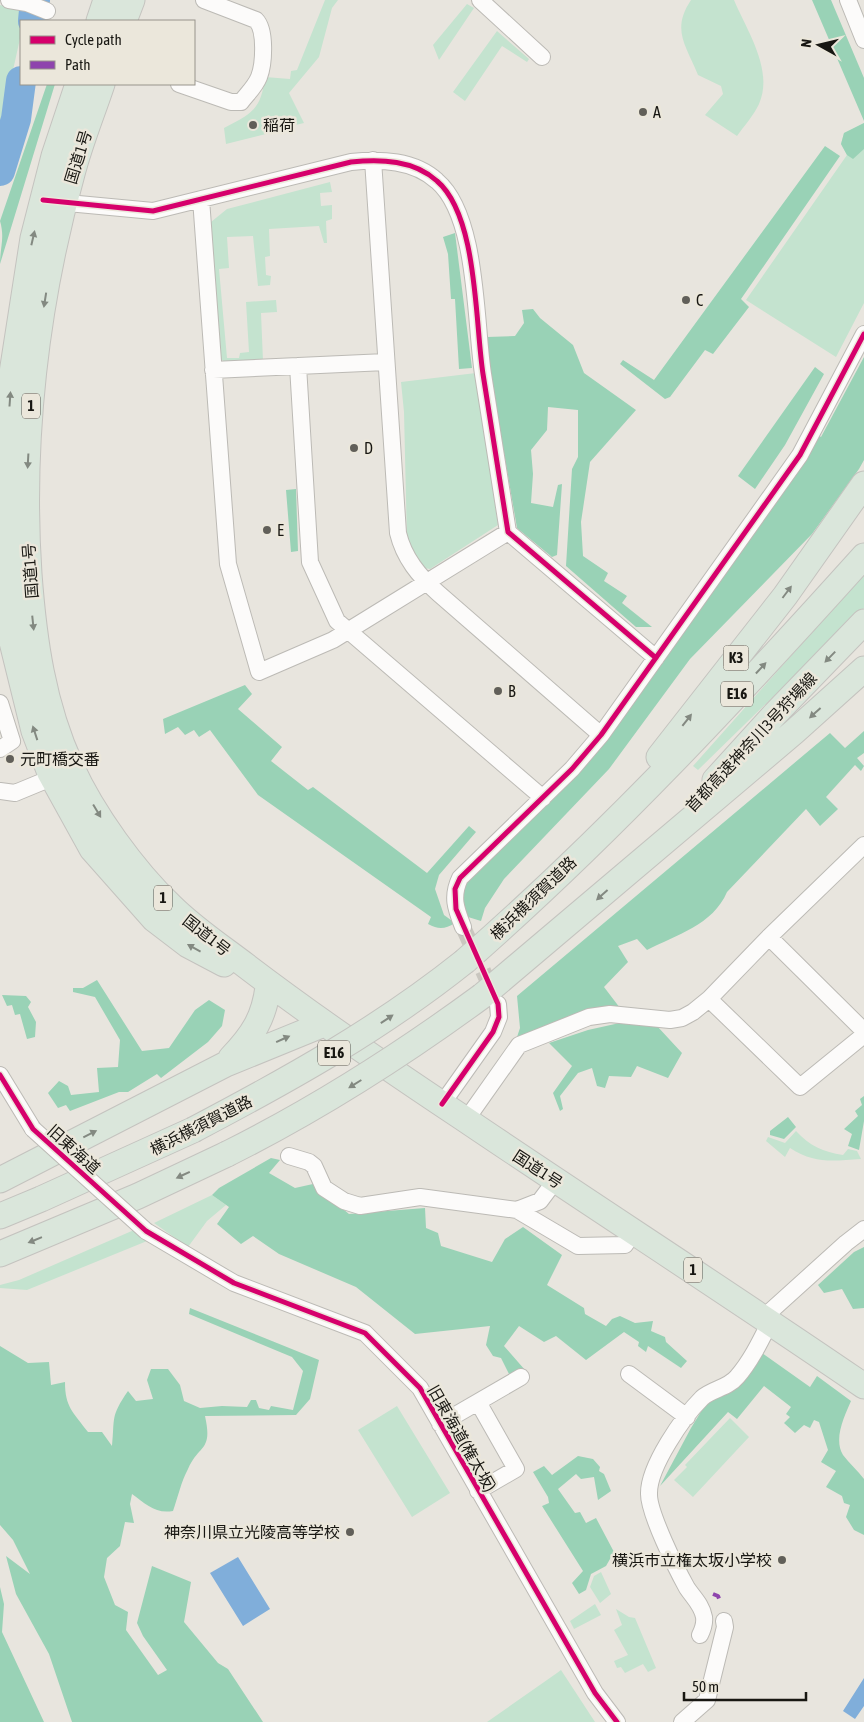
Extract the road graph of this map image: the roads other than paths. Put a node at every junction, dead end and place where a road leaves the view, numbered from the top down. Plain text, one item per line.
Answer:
1 (9, 0) edge
2 (106, 0) edge
3 (132, 0) edge
4 (204, 0) edge
5 (480, 0) edge
6 (848, 0) edge
7 (45, 11) dead end
8 (99, 20) edge
9 (124, 20) edge
10 (864, 40) edge
11 (542, 57) dead end
12 (78, 85) edge
13 (102, 85) edge
14 (183, 85) edge
15 (373, 160) junction
16 (201, 199) junction
17 (54, 201) junction
18 (864, 334) edge
19 (386, 362) junction
20 (298, 366) junction
21 (214, 370) junction
22 (864, 484) edge
23 (508, 532) junction
24 (864, 556) edge
25 (4, 574) edge
26 (426, 582) junction
27 (864, 622) edge
28 (347, 631) junction
29 (656, 658) junction
30 (864, 669) edge
31 (0, 703) edge
32 (601, 735) junction
33 (0, 750) edge
34 (62, 774) junction
35 (0, 791) edge
36 (543, 798) junction
37 (604, 828) junction
38 (862, 851) edge
39 (638, 862) junction
40 (464, 927) tunnel mouth
41 (769, 936) junction
42 (277, 992) junction
43 (708, 999) junction
44 (490, 1000) junction
45 (324, 1024) junction
46 (864, 1033) edge
47 (226, 1064) junction
48 (0, 1075) edge
49 (442, 1104) junction
50 (471, 1111) junction
51 (289, 1156) dead end
52 (0, 1180) edge
53 (555, 1181) junction
54 (517, 1210) junction
55 (0, 1216) edge
56 (864, 1230) edge
57 (146, 1231) joint
58 (634, 1232) junction
59 (0, 1254) edge
60 (767, 1320) junction
61 (629, 1374) dead end
62 (521, 1377) dead end
63 (864, 1386) edge
64 (478, 1402) junction
65 (687, 1417) junction
66 (440, 1424) junction
67 (478, 1491) junction
68 (724, 1621) dead end
69 (700, 1635) dead end
70 (617, 1722) edge
71 (682, 1722) edge

1 - 7 street
2 - 8 highway
3 - 9 highway
4 - 14 street
5 - 11 street
6 - 10 street
12 - 17 highway, 国道1号 / 1
13 - 17 highway, 国道1号 / 1
15 - 16 street
15 - 19 street
15 - 23 street
16 - 17 street
16 - 21 street
25 -> 17 highway, 国道1号 / 1
17 -> 34 highway, 国道1号 / 1
18 - 29 street
19 - 20 street
19 - 26 street
20 - 21 street
20 - 28 street
21 - 28 street
37 -> 22 highway, K3
23 - 26 street
23 - 29 street
37 -> 24 highway, 横浜横須賀道路 / E16
34 -> 25 highway, 国道1号 / 1
26 - 28 street
26 - 32 street
27 -> 39 highway, 首都高速神奈川3号狩場線
28 - 36 street
29 - 32 street
30 -> 39 highway, E16
31 - 33 street
32 - 36 street
34 - 35 street
34 - 42 highway, 国道1号 / 1
36 - 40 street
55 -> 37 highway, 横浜横須賀道路 / E16, bridge
38 - 41 street
39 -> 44 highway, E16
41 - 43 street
41 - 46 street
42 - 45 highway, 国道1号 / 1
42 - 47 highway
43 - 46 street
43 - 50 street
44 - 49 street
44 -> 59 highway, E16, bridge
47 -> 45 highway
45 - 49 highway, 国道1号 / 1
52 -> 47 highway
48 - 57 street, 旧東海道, bridge
49 - 50 highway, 国道1号 / 1
50 - 53 highway, 国道1号 / 1
51 - 54 street
53 - 54 street
53 - 58 highway, 国道1号 / 1
54 - 58 street
56 - 60 street
57 - 66 street, 旧東海道(権太坂)
58 - 60 highway, 国道1号 / 1
60 - 63 highway, 国道1号 / 1
60 - 65 street
61 - 65 street
62 - 64 street
64 - 66 street
64 - 67 street
65 - 69 street
66 - 67 street, 旧東海道(権太坂)
67 - 70 street, 旧東海道(権太坂)
68 - 71 street

